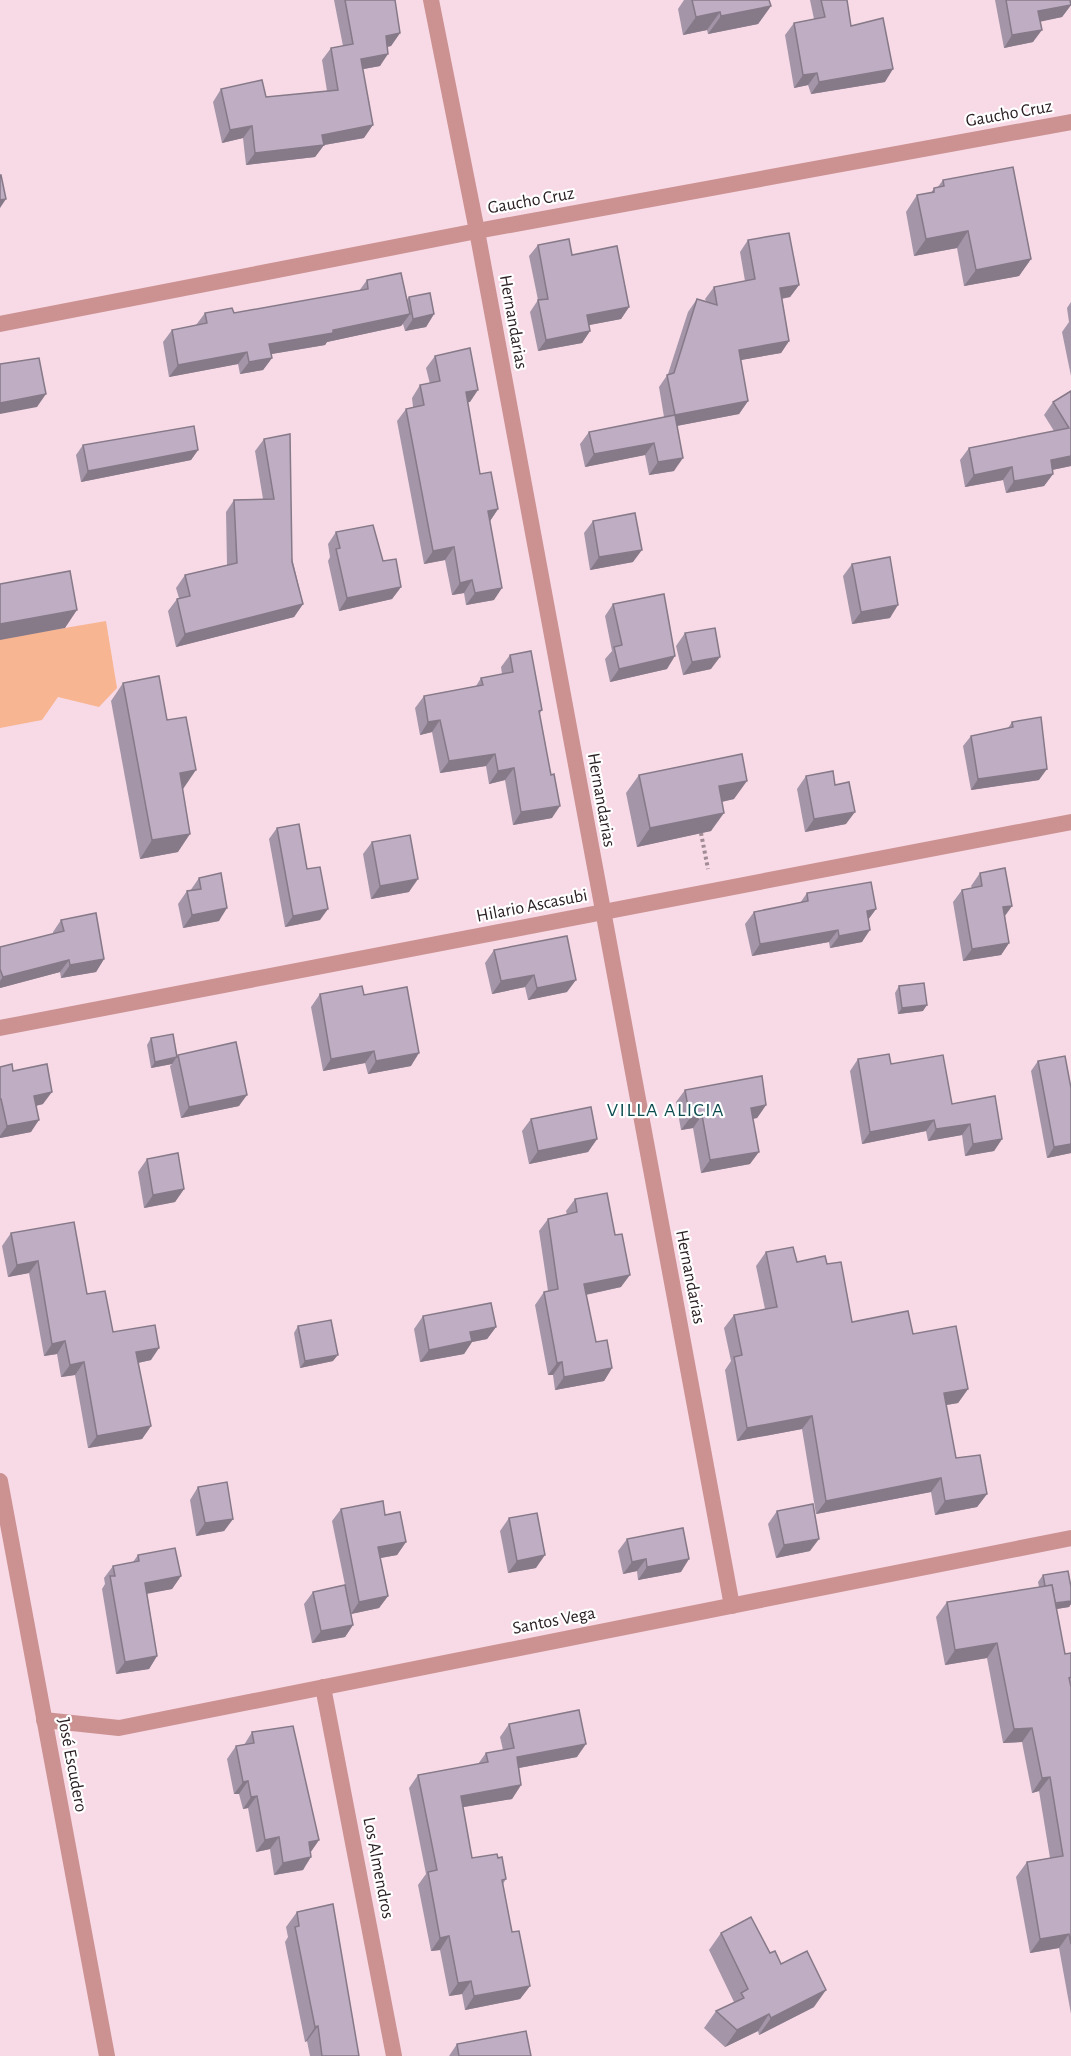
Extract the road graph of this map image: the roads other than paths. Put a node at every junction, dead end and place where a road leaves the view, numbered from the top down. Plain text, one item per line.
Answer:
1 (431, 0) edge
2 (1071, 122) edge
3 (477, 231) junction
4 (0, 324) edge
5 (1071, 822) edge
6 (602, 912) junction
7 (0, 1028) edge
8 (0, 1481) edge
9 (1071, 1538) edge
10 (732, 1606) junction
11 (323, 1687) junction
12 (44, 1720) junction
13 (107, 2056) edge
14 (394, 2056) edge

1 - 3 street, Hernandarias
2 - 3 street, Gaucho Cruz
3 - 4 street, Gaucho Cruz
3 - 6 street, Hernandarias
5 - 6 street, Hilario Ascasubi
6 - 7 street, Hilario Ascasubi
6 - 10 street, Hernandarias
8 - 12 street, José Escudero
9 - 10 street, Santos Vega
10 - 11 street, Santos Vega
11 - 12 street, Santos Vega
11 - 14 street, Los Almendros
12 - 13 street, José Escudero

